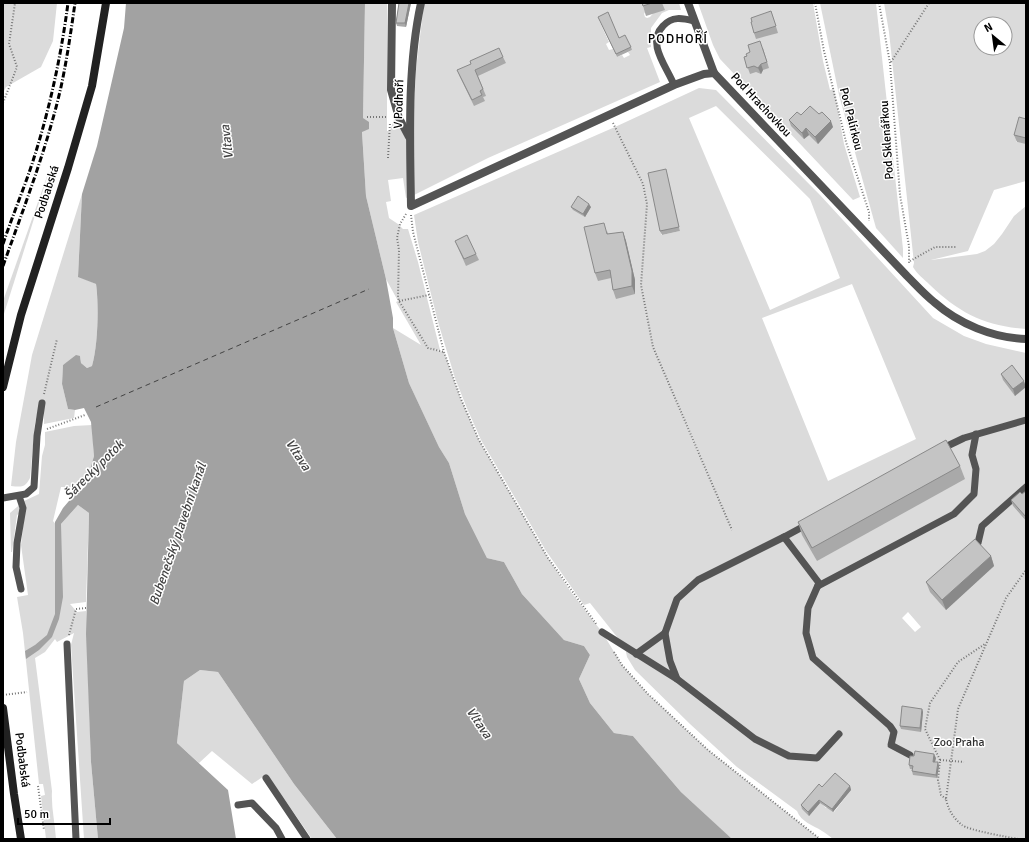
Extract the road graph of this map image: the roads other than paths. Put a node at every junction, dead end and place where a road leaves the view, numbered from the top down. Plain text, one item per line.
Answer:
1 (106, 3) edge
2 (392, 3) edge
3 (421, 3) edge
4 (688, 3) edge
5 (694, 21) junction
6 (714, 73) junction
7 (674, 85) junction
8 (410, 138) junction
9 (411, 206) joint
10 (1026, 339) edge
11 (3, 387) edge
12 (42, 403) road end
13 (1026, 420) edge
14 (976, 434) junction
15 (933, 454) edge
16 (1026, 487) edge
17 (19, 496) junction
18 (3, 498) edge
19 (811, 522) edge
20 (784, 537) junction
21 (966, 553) edge
22 (818, 586) junction
23 (21, 589) dead end
24 (602, 632) road end
25 (665, 633) junction
26 (67, 644) road end
27 (636, 654) junction
28 (677, 678) junction
29 (3, 708) edge
30 (839, 734) dead end
31 (910, 756) edge
32 (266, 778) dead end
33 (238, 805) dead end
34 (21, 839) edge
35 (76, 839) edge
36 (282, 839) edge
37 (307, 839) edge

1 - 11 main road, Podbabská
2 - 8 street
3 - 8 street, V Podhoří
4 - 5 street
5 - 6 street
5 - 7 lane
6 - 7 street, Pod Hrachovkou
6 - 10 street, Pod Hrachovkou
7 - 9 street, Pod Hrachovkou
8 - 9 street, V Podhoří
12 - 17 lane
13 - 14 lane
14 - 15 lane
14 - 22 lane
16 - 21 lane
17 - 18 lane
17 - 23 lane
19 - 20 lane
20 - 22 lane
20 - 25 lane
22 - 31 lane
24 - 27 lane
25 - 27 lane
25 - 28 lane
26 - 35 lane
27 - 28 lane
28 - 30 lane
29 - 34 main road, Podbabská
32 - 37 lane
33 - 36 lane

